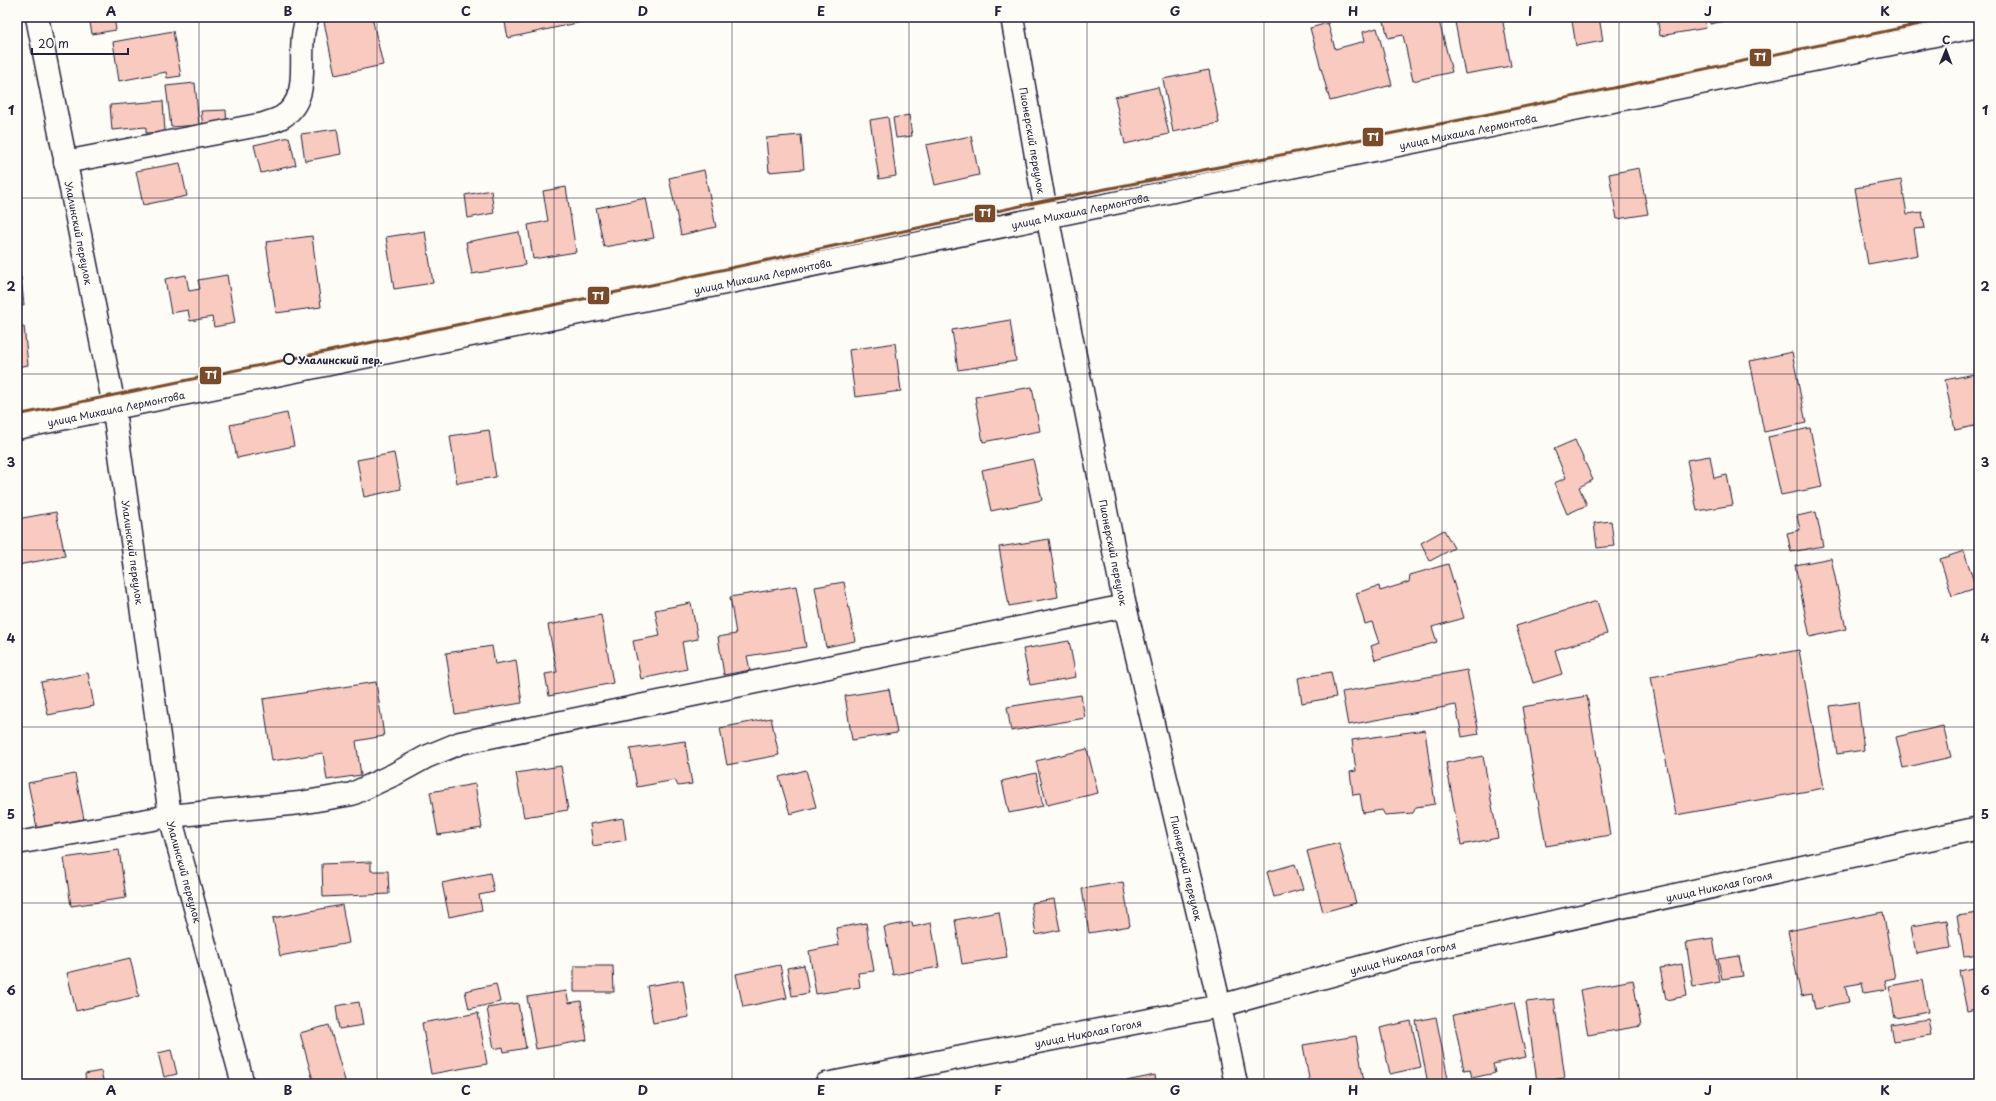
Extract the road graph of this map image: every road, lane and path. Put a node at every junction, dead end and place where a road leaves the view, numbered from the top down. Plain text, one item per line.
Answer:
1 (37, 17) edge
2 (308, 17) edge
3 (1012, 17) edge
4 (1979, 26) edge
5 (65, 162) junction
6 (1048, 217) junction
7 (113, 408) junction
8 (17, 428) edge
9 (1125, 606) junction
10 (170, 816) junction
11 (1979, 828) edge
12 (17, 843) edge
13 (1220, 1006) junction
14 (243, 1084) edge
15 (826, 1084) edge
16 (1236, 1084) edge

1 - 5 street, Улалинский переулок
2 - 5 street
3 - 6 street, Пионерский переулок
4 - 6 street, улица Михаила Лермонтова
5 - 7 street, Улалинский переулок
6 - 7 street, улица Михаила Лермонтова
6 - 9 street, Пионерский переулок
7 - 8 street, улица Михаила Лермонтова
7 - 10 street, Улалинский переулок
9 - 10 street
9 - 13 street, Пионерский переулок
10 - 12 street
10 - 14 street, Улалинский переулок
11 - 13 street, улица Николая Гоголя
13 - 15 street, улица Николая Гоголя
13 - 16 street, Пионерский переулок

